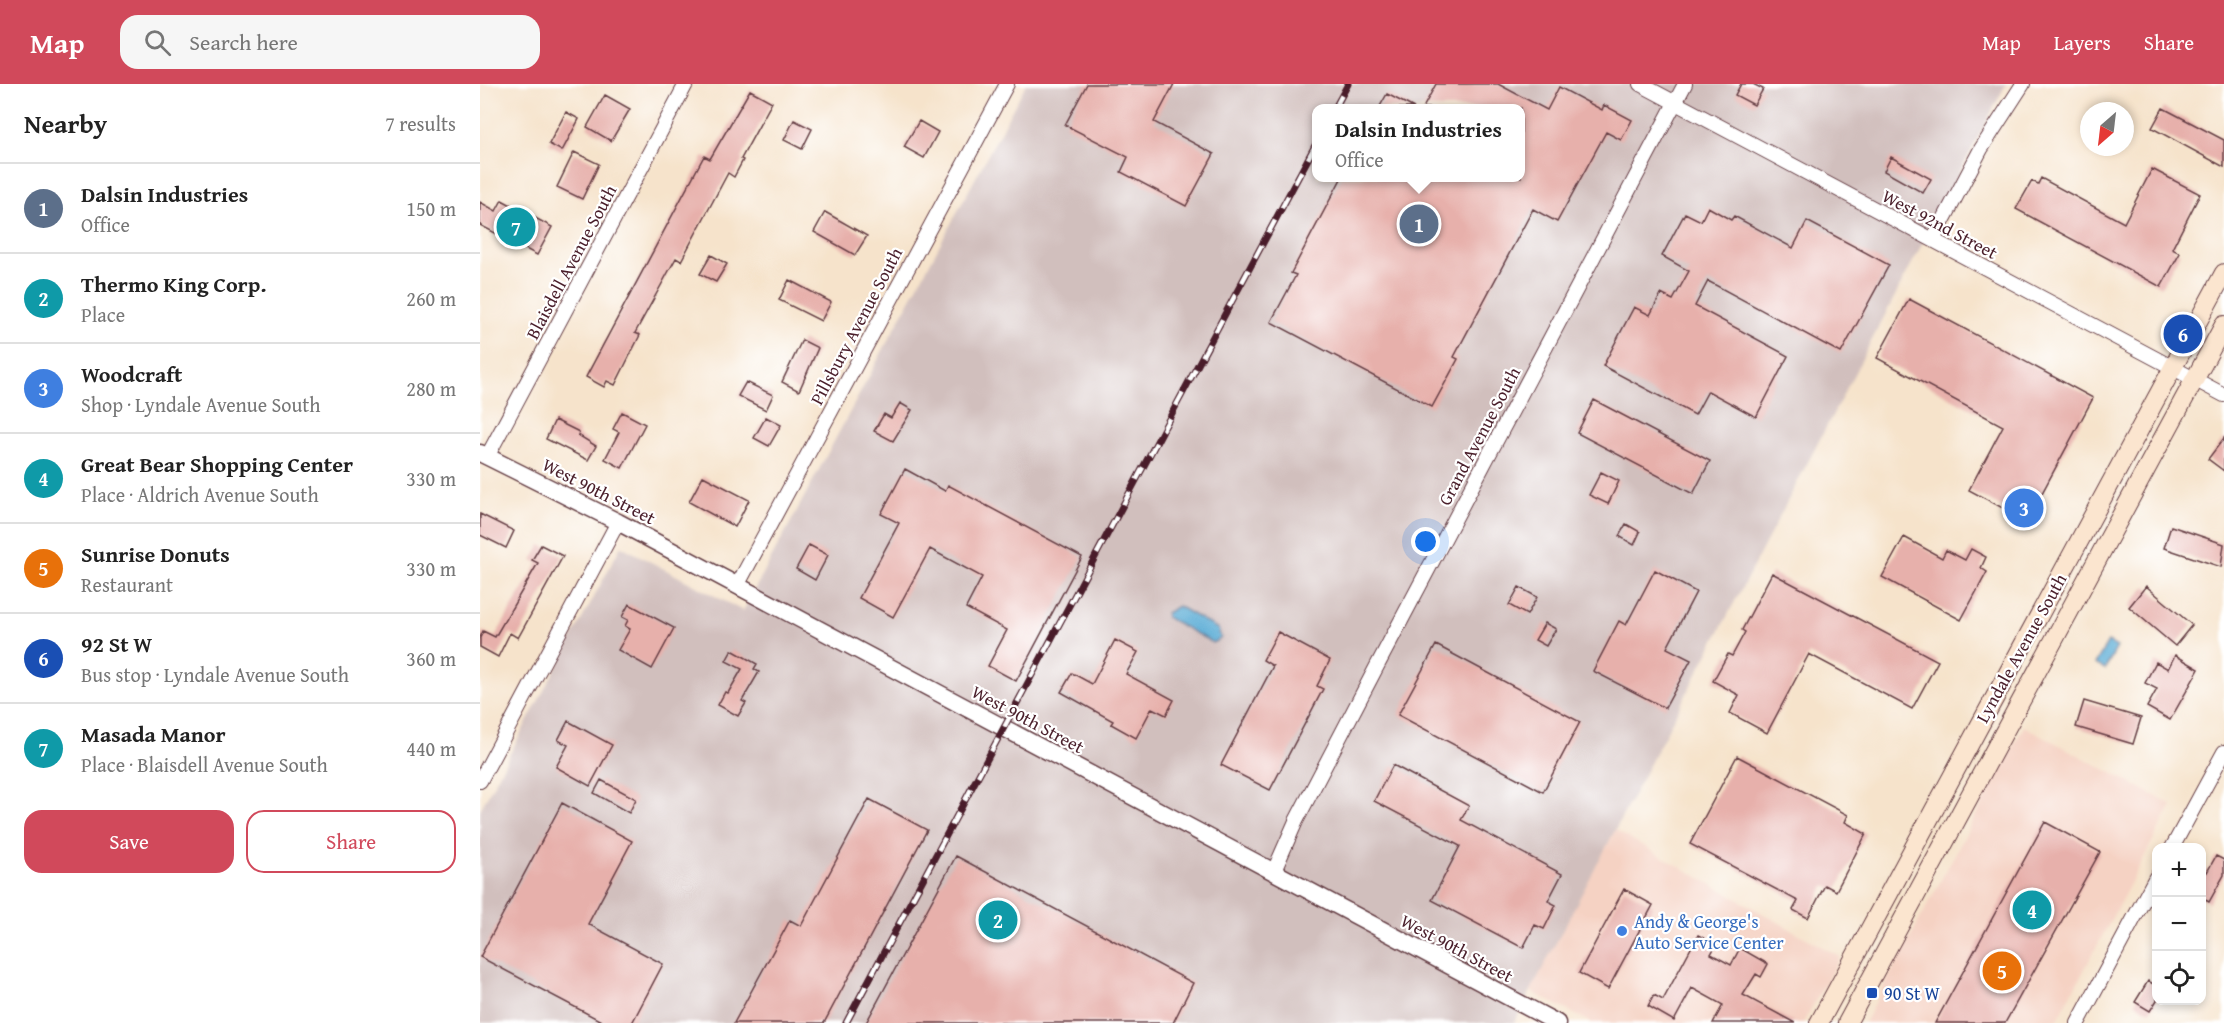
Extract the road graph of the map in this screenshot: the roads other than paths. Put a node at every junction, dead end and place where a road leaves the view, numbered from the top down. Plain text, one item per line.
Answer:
1 (686, 84) edge
2 (1007, 84) edge
3 (1640, 84) edge
4 (1685, 84) edge
5 (2022, 84) edge
6 (1675, 103) junction
7 (1934, 240) junction
8 (2224, 273) edge
9 (2224, 324) edge
10 (2173, 369) junction
11 (2195, 380) junction
12 (2224, 395) edge
13 (484, 455) edge
14 (618, 522) junction
15 (737, 586) junction
16 (2224, 752) edge
17 (480, 781) edge
18 (2175, 843) edge
19 (1274, 871) junction
20 (2152, 886) edge
21 (1557, 1023) edge
22 (1819, 1023) edge
23 (1847, 1023) edge
24 (2078, 1023) edge

1 - 13 street, Blaisdell Avenue South
2 - 15 street, Pillsbury Avenue South
3 - 6 street, West 92nd Street
4 - 6 street, Grand Avenue South
5 - 7 street
6 - 7 street, West 92nd Street
6 - 19 street, Grand Avenue South
7 - 10 street, West 92nd Street
8 - 10 main road, Lyndale Avenue South
9 - 11 main road, Lyndale Avenue South
10 - 11 street, West 92nd Street
10 - 22 main road, Lyndale Avenue South
11 - 12 street, West 92nd Street
11 - 23 main road, Lyndale Avenue South
13 - 14 street, West 90th Street
14 - 15 street, West 90th Street
14 - 17 street
15 - 19 street, West 90th Street
16 - 18 street
19 - 21 street, West 90th Street
20 - 24 street

